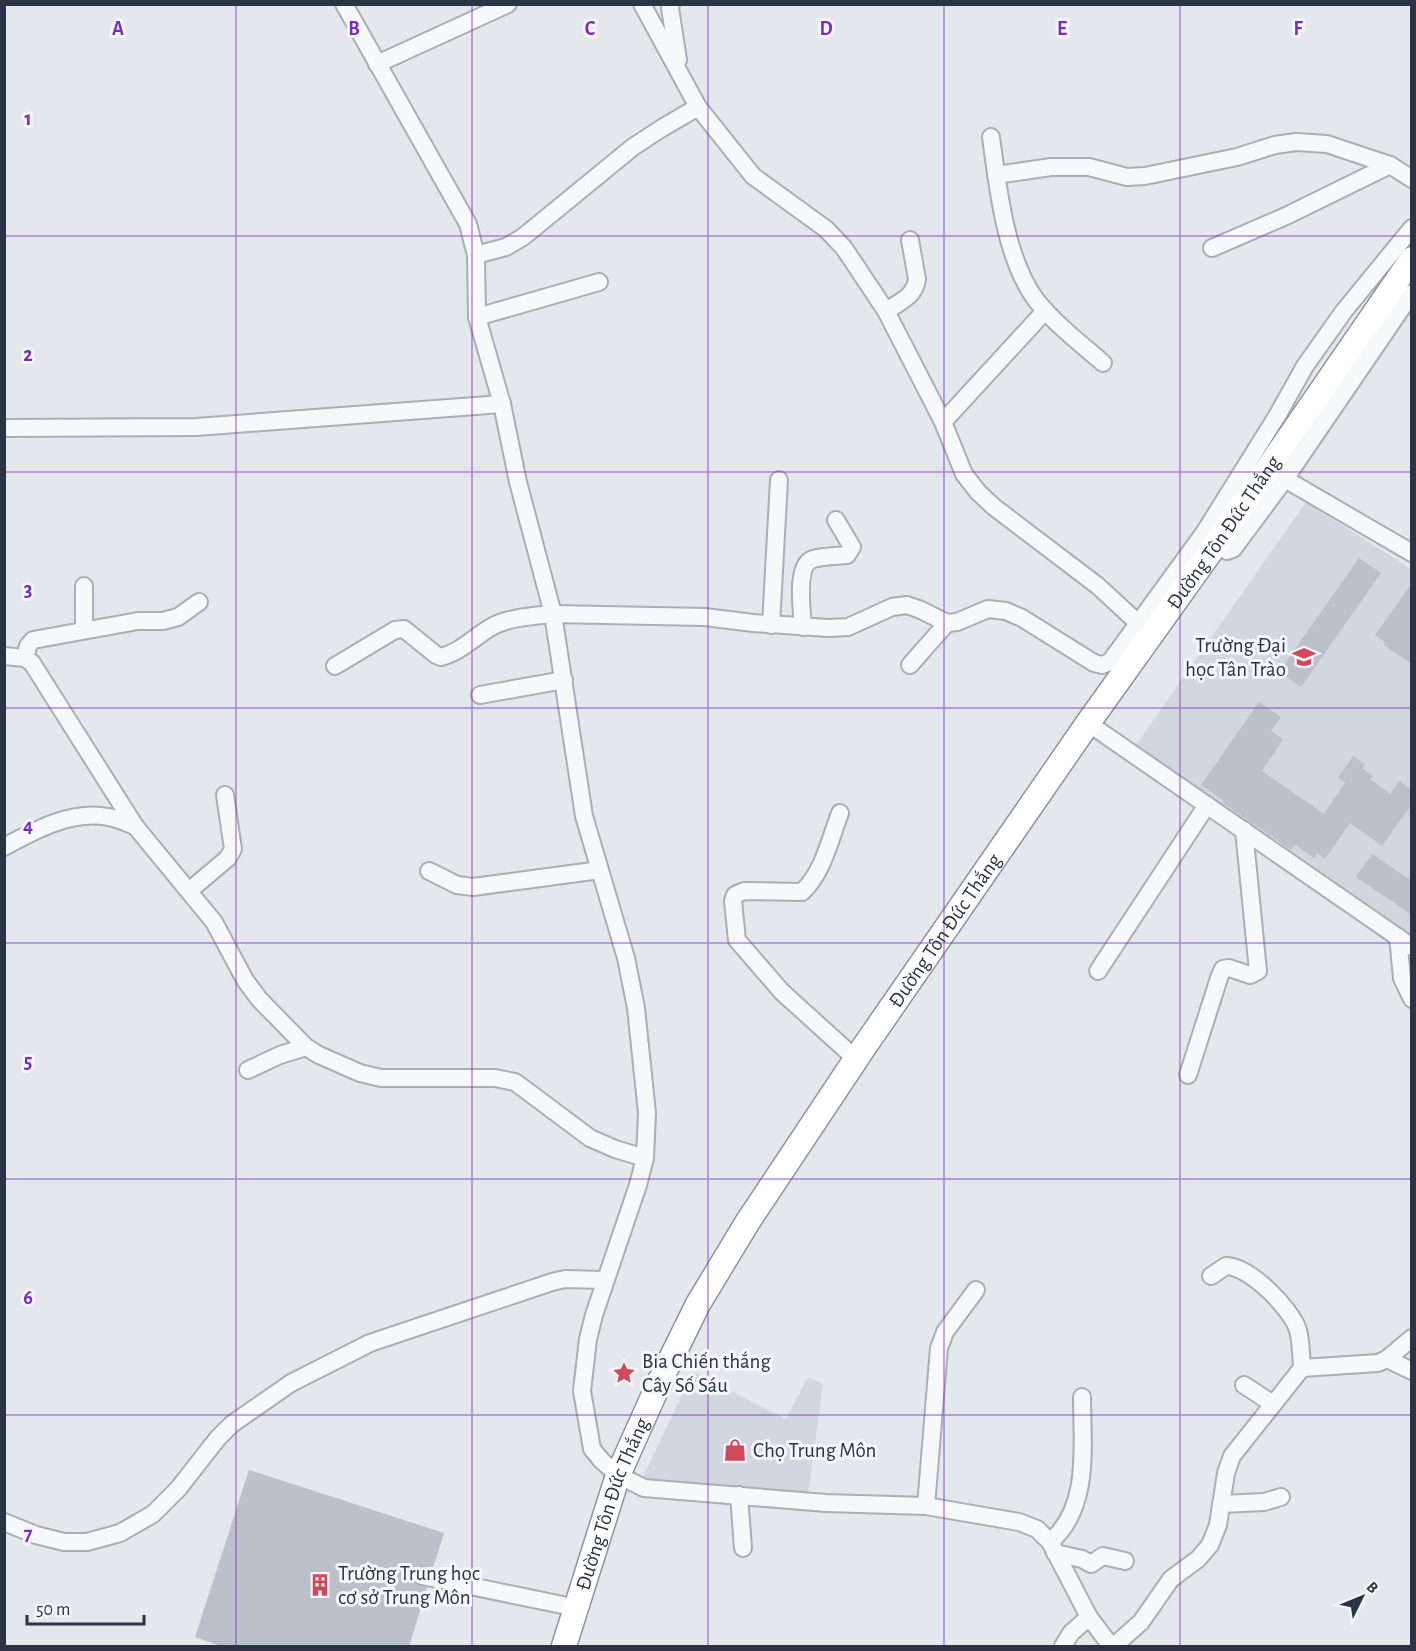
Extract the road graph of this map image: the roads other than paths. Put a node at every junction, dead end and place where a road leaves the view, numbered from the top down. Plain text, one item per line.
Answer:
1 (344, 4) edge
2 (508, 4) edge
3 (642, 4) edge
4 (671, 4) edge
5 (377, 64) junction
6 (680, 72) junction
7 (698, 107) junction
8 (991, 137) dead end
9 (1390, 165) junction
10 (996, 175) junction
11 (1412, 179) edge
12 (1412, 228) edge
13 (910, 240) dead end
14 (1212, 248) dead end
15 (476, 255) junction
16 (1412, 259) edge
17 (599, 282) dead end
18 (1412, 293) edge
19 (886, 311) junction
20 (1045, 311) junction
21 (477, 317) junction
22 (1103, 363) dead end
23 (502, 405) junction
24 (943, 422) junction
25 (4, 428) edge
26 (779, 480) dead end
27 (1285, 480) junction
28 (836, 520) dead end
29 (1210, 538) junction
30 (1412, 553) edge
31 (84, 586) dead end
32 (199, 602) dead end
33 (553, 614) junction
34 (947, 623) junction
35 (1139, 624) junction
36 (771, 625) junction
37 (803, 627) junction
38 (84, 630) junction
39 (4, 656) edge
40 (25, 658) junction
41 (910, 665) dead end
42 (335, 666) dead end
43 (564, 681) junction
44 (480, 696) dead end
45 (1088, 723) junction
46 (225, 795) dead end
47 (1207, 805) junction
48 (840, 813) dead end
49 (135, 826) junction
50 (1244, 830) junction
51 (4, 847) edge
52 (600, 870) junction
53 (429, 871) dead end
54 (190, 890) junction
55 (1405, 942) edge
56 (1098, 971) dead end
57 (1412, 999) edge
58 (306, 1047) junction
59 (856, 1059) junction
60 (248, 1070) dead end
61 (1188, 1075) dead end
62 (645, 1158) junction
63 (1211, 1276) dead end
64 (605, 1280) junction
65 (976, 1290) dead end
66 (1412, 1338) edge
67 (1387, 1359) junction
68 (1302, 1368) junction
69 (1412, 1371) edge
70 (1244, 1385) dead end
71 (1082, 1397) dead end
72 (1273, 1404) junction
73 (618, 1474) junction
74 (739, 1495) junction
75 (1281, 1497) dead end
76 (1221, 1504) junction
77 (926, 1506) junction
78 (4, 1522) edge
79 (1052, 1547) junction
80 (743, 1548) dead end
81 (1125, 1561) dead end
82 (422, 1576) dead end
83 (577, 1608) junction
84 (1089, 1617) junction
85 (564, 1647) edge
86 (1063, 1647) edge
87 (1112, 1647) edge

1 - 5 street
2 - 5 street
3 - 6 street
4 - 6 street
5 - 15 street
6 - 7 street
7 - 15 street
7 - 19 street
8 - 10 street
9 - 10 street
9 - 11 street
9 - 14 street
10 - 20 street
12 - 29 street
13 - 19 street
15 - 21 street
16 - 29 highway, Đường Tôn Đức Thắng
17 - 21 street
18 - 27 street
19 - 24 street
20 - 22 street
20 - 24 street
21 - 23 street
23 - 25 street
23 - 33 street
24 - 35 street
26 - 36 street
27 - 29 street
27 - 30 street
28 - 37 street
29 - 35 street
29 - 45 highway, Đường Tôn Đức Thắng
31 - 38 street
32 - 38 street
33 - 36 street
33 - 42 street
33 - 43 street
34 - 35 street
34 - 37 street
34 - 41 street
36 - 37 street
38 - 40 street
39 - 40 street
40 - 49 street
43 - 44 street
43 - 52 street
45 - 47 street
45 - 59 highway, Đường Tôn Đức Thắng
46 - 54 street
47 - 50 street
47 - 56 street
48 - 59 street
49 - 51 street
49 - 54 street
50 - 55 street
50 - 61 street
52 - 53 street
52 - 62 street
54 - 58 street
55 - 57 street
58 - 60 street
58 - 62 street
59 - 73 highway, Đường Tôn Đức Thắng
62 - 64 street
63 - 68 street
64 - 73 street
64 - 78 street
65 - 77 street
66 - 67 street
67 - 68 street
67 - 69 street
68 - 72 street
70 - 72 street
71 - 79 street
72 - 76 street
73 - 74 street
73 - 83 highway, Đường Tôn Đức Thắng
74 - 77 street
74 - 80 street
75 - 76 street
76 - 87 street
77 - 79 street
79 - 81 street
79 - 84 street
82 - 83 street
83 - 85 highway, Đường Tôn Đức Thắng
84 - 86 street
84 - 87 street

